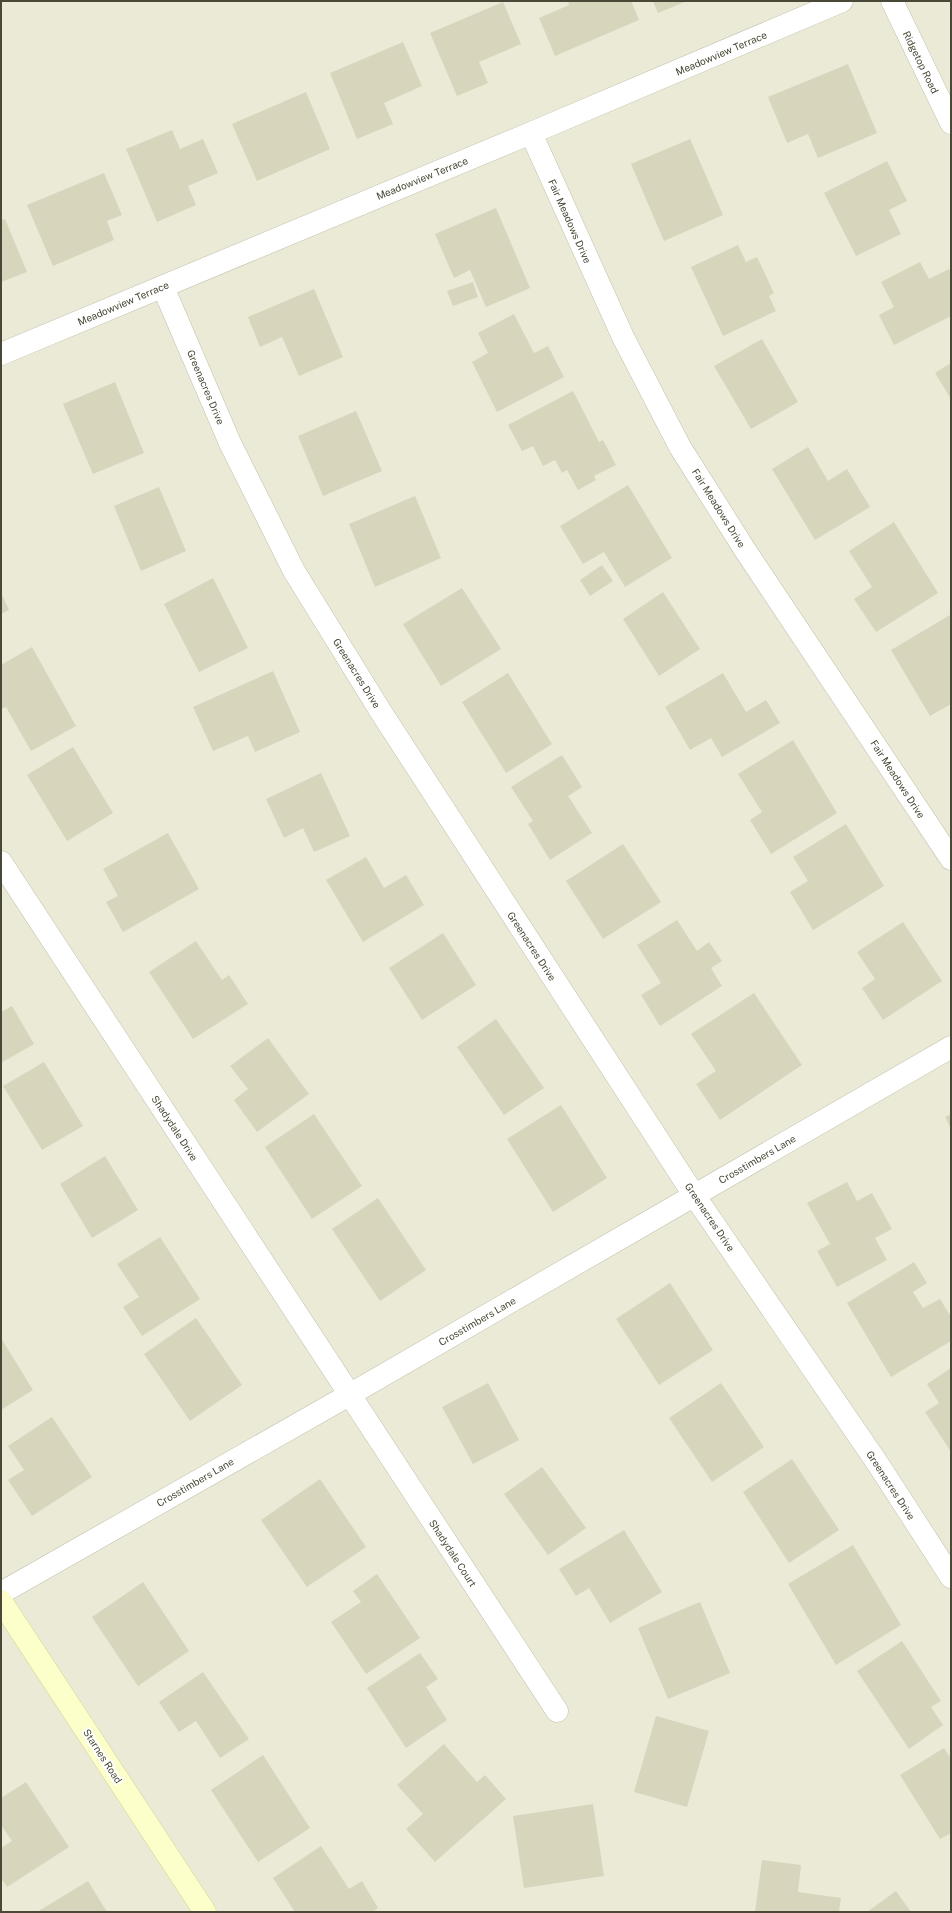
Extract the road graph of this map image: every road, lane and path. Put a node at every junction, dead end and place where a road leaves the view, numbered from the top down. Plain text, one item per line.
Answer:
1 (842, 1) edge
2 (892, 1) edge
3 (951, 123) edge
4 (531, 133) junction
5 (163, 287) junction
6 (1, 354) edge
7 (951, 859) edge
8 (1, 862) edge
9 (951, 1047) edge
10 (694, 1195) junction
11 (349, 1395) junction
12 (951, 1577) edge
13 (1, 1593) edge
14 (1, 1601) edge
15 (557, 1710) dead end
16 (205, 1912) edge

1 - 4 street, Meadowview Terrace
2 - 3 street, Ridgetop Road
4 - 5 street, Meadowview Terrace
4 - 7 street, Fair Meadows Drive
5 - 6 street, Meadowview Terrace
5 - 10 street, Greenacres Drive
8 - 11 street, Shadydale Drive
9 - 10 street, Crosstimbers Lane
10 - 11 street, Crosstimbers Lane
10 - 12 street, Greenacres Drive
11 - 13 street, Crosstimbers Lane
11 - 15 street, Shadydale Court
14 - 16 main road, Starnes Road

